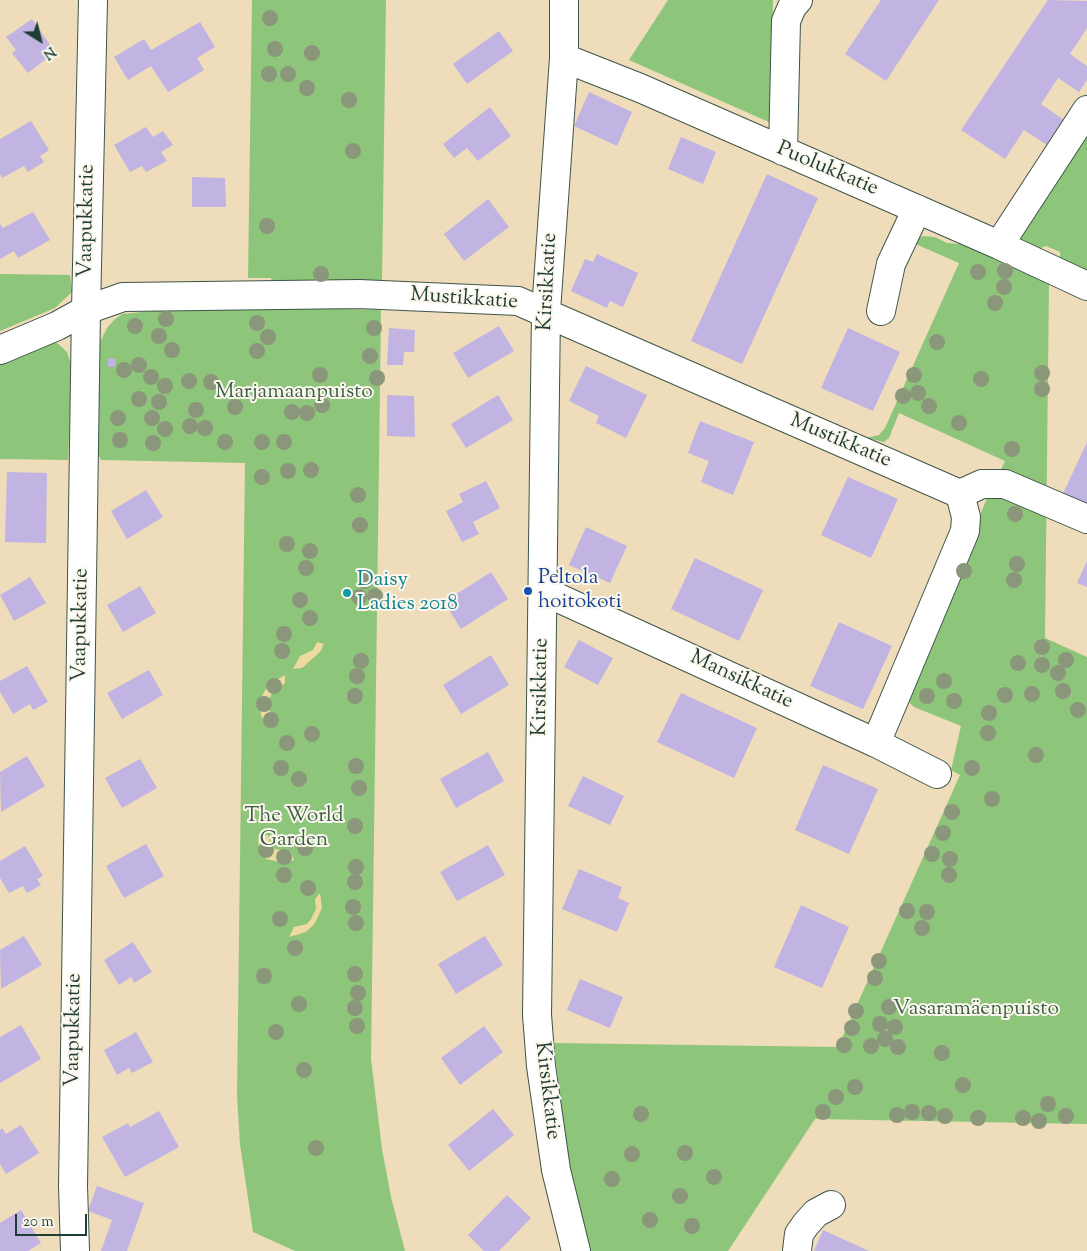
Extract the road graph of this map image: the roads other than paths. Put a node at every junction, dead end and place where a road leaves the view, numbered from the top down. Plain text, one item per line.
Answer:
1 (93, 0) edge
2 (564, 0) edge
3 (798, 0) edge
4 (564, 58) junction
5 (1087, 110) edge
6 (783, 151) junction
7 (917, 209) junction
8 (999, 245) junction
9 (1087, 286) edge
10 (86, 310) junction
11 (546, 311) junction
12 (881, 311) dead end
13 (0, 350) edge
14 (960, 494) junction
15 (1087, 519) edge
16 (543, 591) junction
17 (876, 743) junction
18 (937, 774) dead end
19 (831, 1205) dead end
20 (75, 1251) edge
21 (576, 1251) edge
22 (797, 1251) edge

1 - 10 street, Vaapukkatie
2 - 4 street, Kirsikkatie
3 - 6 street
4 - 6 street, Puolukkatie
4 - 11 street, Kirsikkatie
5 - 8 street
6 - 7 street, Puolukkatie
7 - 8 street, Puolukkatie
7 - 12 street
8 - 9 street, Puolukkatie
10 - 11 street, Mustikkatie
10 - 13 street, Mustikkatie
10 - 20 street, Vaapukkatie
11 - 14 street, Mustikkatie
11 - 16 street, Kirsikkatie
14 - 15 street
14 - 17 street
16 - 17 street, Mansikkatie
16 - 21 street, Kirsikkatie
17 - 18 street, Mansikkatie
19 - 22 street

